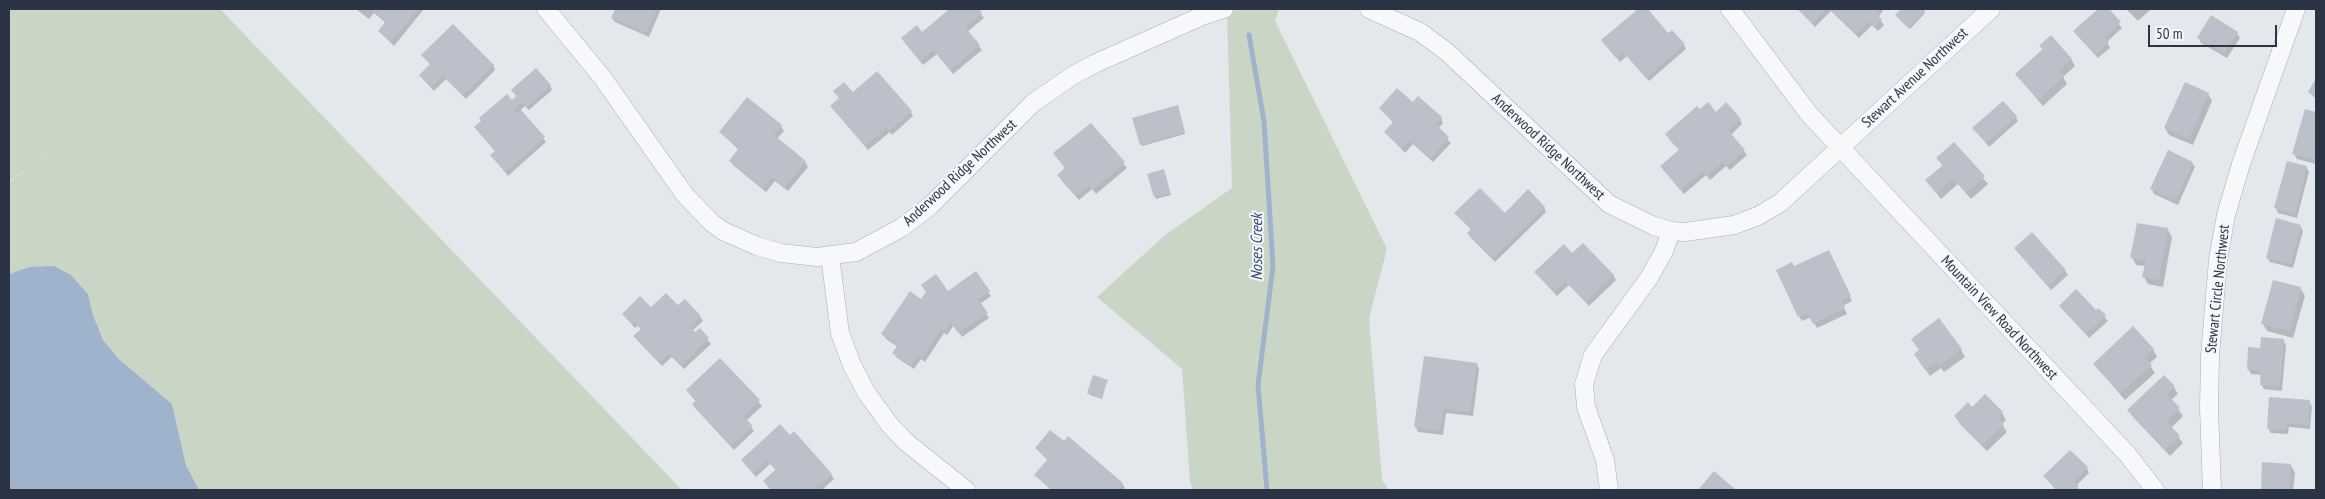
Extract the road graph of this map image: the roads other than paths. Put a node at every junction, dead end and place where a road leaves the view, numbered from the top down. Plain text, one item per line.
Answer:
1 (546, 9) edge
2 (1224, 9) edge
3 (1369, 9) edge
4 (1730, 9) edge
5 (1990, 9) edge
6 (2296, 9) edge
7 (1840, 147) junction
8 (1671, 231) junction
9 (830, 256) junction
10 (2147, 487) edge
11 (966, 490) edge
12 (1609, 490) edge
13 (2212, 490) edge

1 - 9 street, Anderwood Ridge Northwest
2 - 9 street, Anderwood Ridge Northwest
3 - 8 street, Anderwood Ridge Northwest
4 - 7 street, Mountain View Road Northwest
5 - 7 street, Stewart Avenue Northwest
6 - 13 street, Stewart Circle Northwest
7 - 8 street, Anderwood Ridge Northwest
7 - 10 street, Mountain View Road Northwest
8 - 12 street
9 - 11 street

